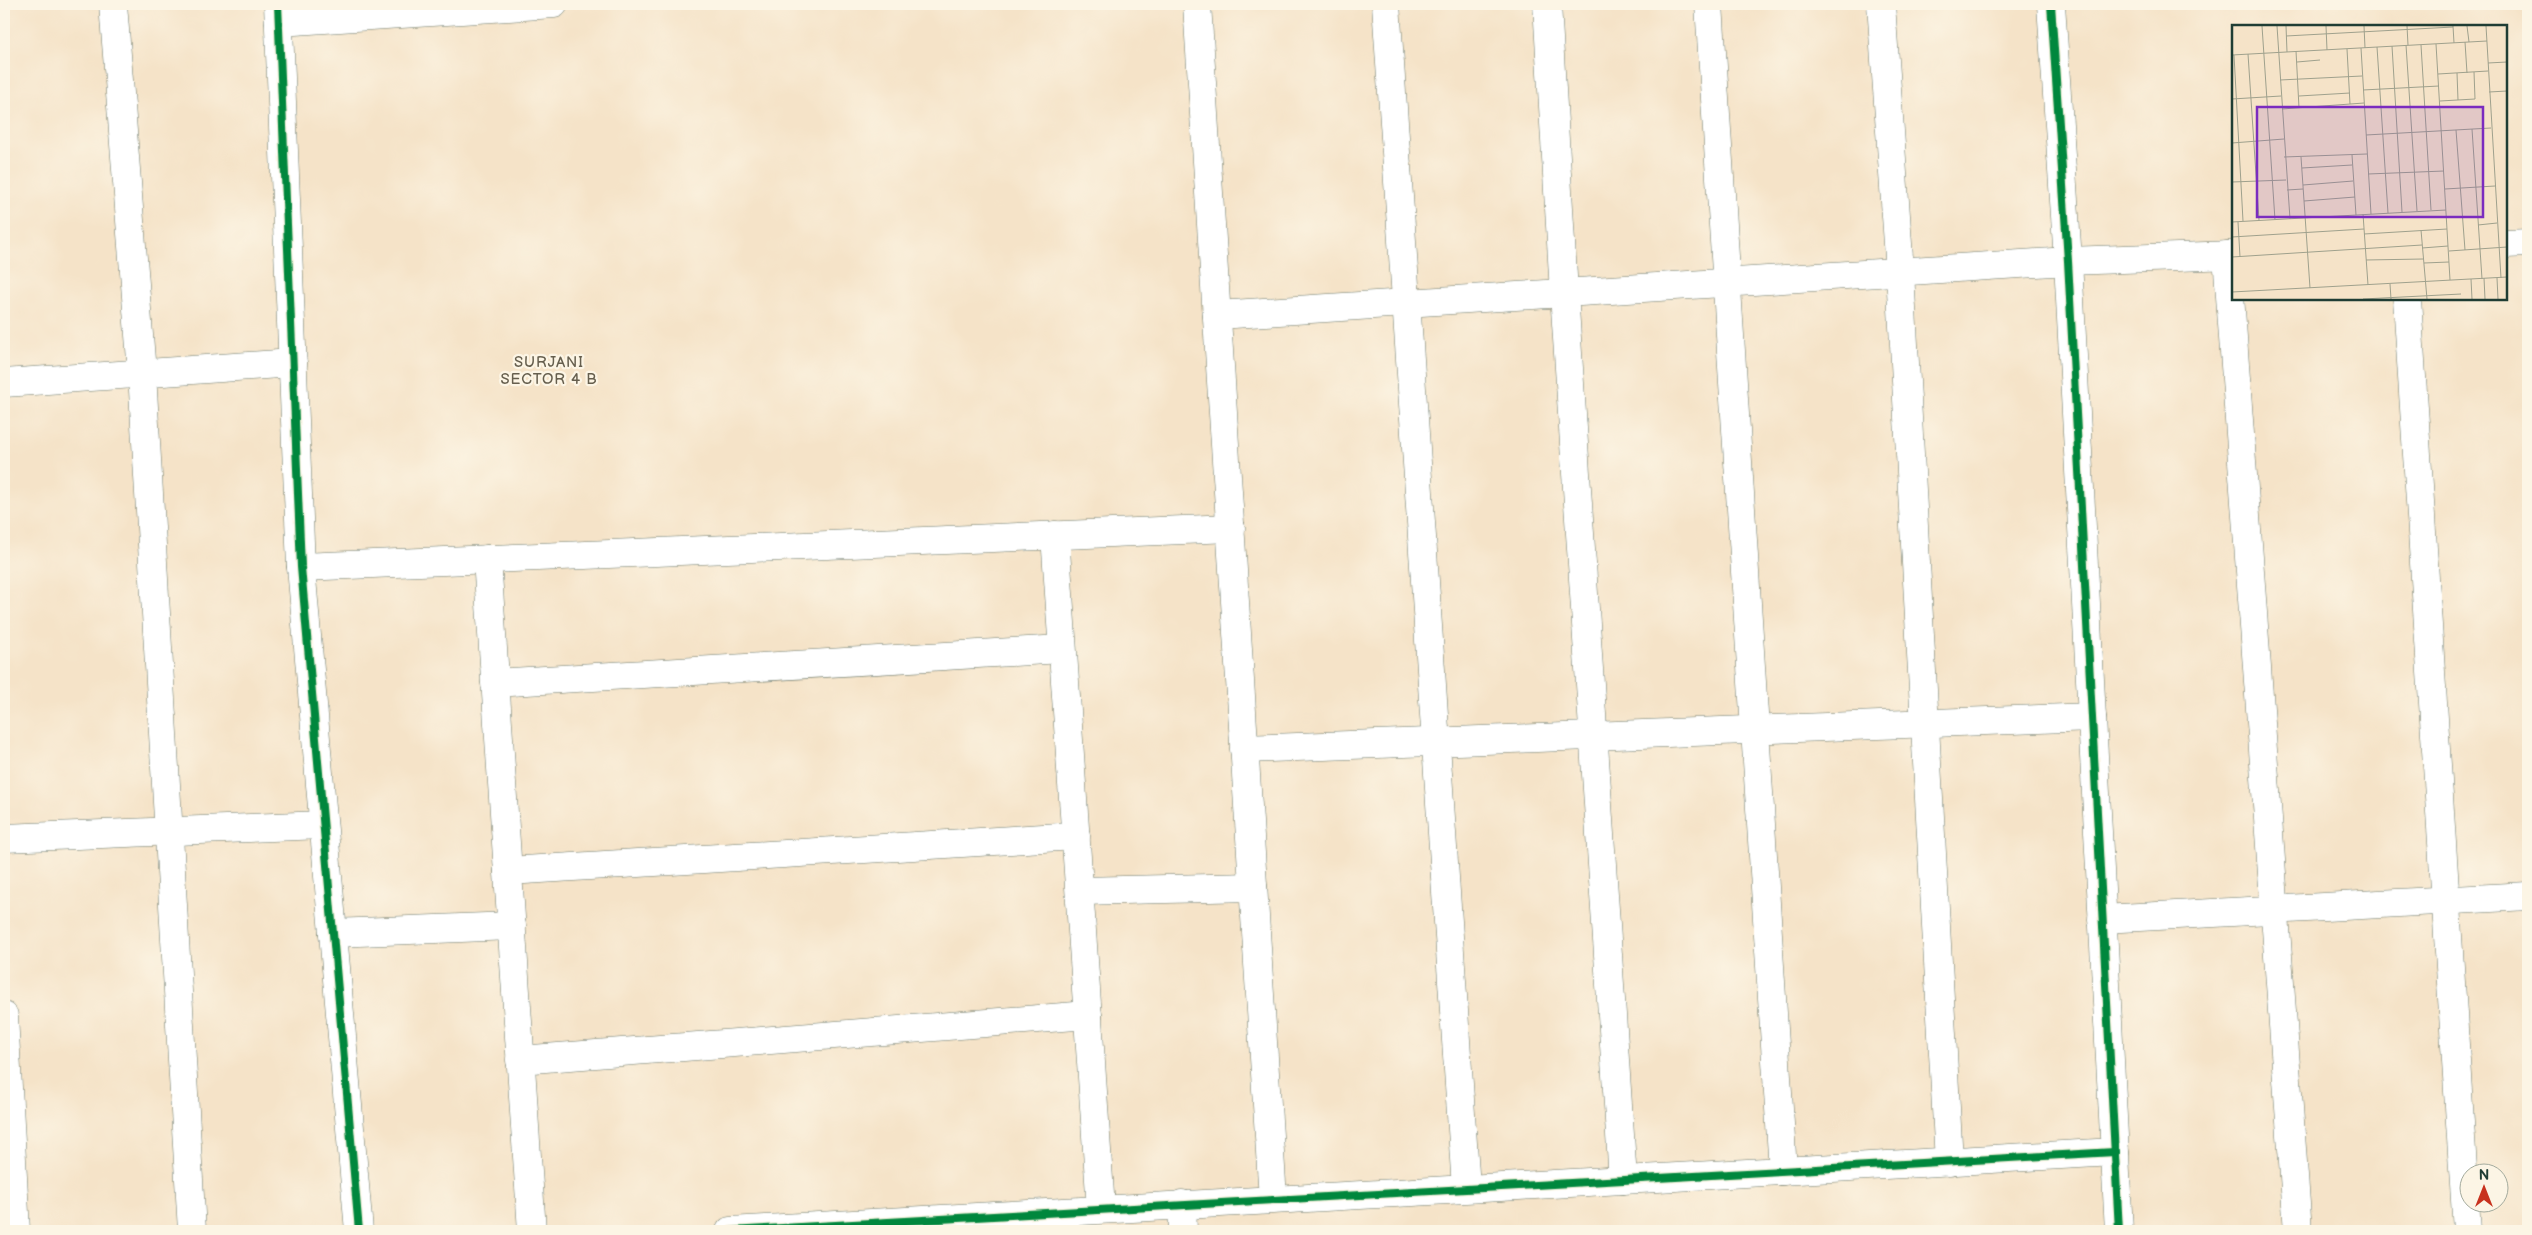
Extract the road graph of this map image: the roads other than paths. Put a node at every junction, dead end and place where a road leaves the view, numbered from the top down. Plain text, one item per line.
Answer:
1 (113, 4) edge
2 (554, 4) edge
3 (1197, 4) edge
4 (1386, 4) edge
5 (1547, 4) edge
6 (1709, 4) edge
7 (1881, 4) edge
8 (2051, 4) edge
9 (470, 7) edge
10 (279, 13) edge
11 (2528, 243) edge
12 (2507, 244) edge
13 (2230, 255) edge
14 (2068, 261) junction
15 (1900, 272) junction
16 (1725, 283) junction
17 (2232, 284) edge
18 (1564, 293) junction
19 (2233, 300) edge
20 (2407, 300) edge
21 (1406, 304) junction
22 (1217, 315) junction
23 (292, 363) junction
24 (142, 373) junction
25 (4, 383) edge
26 (1231, 528) junction
27 (1055, 535) junction
28 (487, 559) junction
29 (301, 567) junction
30 (1062, 649) junction
31 (495, 683) junction
32 (2092, 717) junction
33 (1924, 724) junction
34 (1754, 730) junction
35 (1593, 736) junction
36 (1436, 742) junction
37 (1244, 750) junction
38 (323, 825) junction
39 (168, 830) junction
40 (1076, 836) junction
41 (4, 838) edge
42 (508, 871) junction
43 (1253, 887) junction
44 (1080, 891) junction
45 (2528, 896) edge
46 (2445, 900) junction
47 (2275, 910) junction
48 (2102, 919) junction
49 (512, 926) junction
50 (333, 933) junction
51 (1088, 1015) junction
52 (4, 1016) edge
53 (520, 1060) junction
54 (2115, 1152) junction
55 (1949, 1162) junction
56 (1782, 1171) junction
57 (1623, 1180) junction
58 (1466, 1188) junction
59 (1273, 1199) junction
60 (1182, 1204) junction
61 (1101, 1209) junction
62 (16, 1231) edge
63 (192, 1231) edge
64 (359, 1231) edge
65 (532, 1231) edge
66 (730, 1231) edge
67 (1183, 1231) edge
68 (2119, 1231) edge
69 (2298, 1231) edge
70 (2467, 1231) edge

1 - 24 street
2 - 9 street
3 - 22 street
4 - 21 street
5 - 18 street
6 - 16 street
7 - 15 street
8 - 14 street
9 - 10 street
10 - 23 street
11 - 12 street
13 - 14 street
13 - 17 street
14 - 15 street
14 - 32 street
15 - 16 street
15 - 33 street
16 - 18 street
16 - 34 street
18 - 21 street
18 - 35 street
19 - 47 street
20 - 46 street
21 - 22 street
21 - 36 street
22 - 26 street
23 - 24 street
23 - 29 street
24 - 25 street
24 - 39 street
26 - 27 street
26 - 37 street
27 - 28 street
27 - 30 street
28 - 29 street
28 - 31 street
29 - 38 street
30 - 31 street
30 - 40 street
31 - 42 street
32 - 33 street
32 - 48 street
33 - 34 street
33 - 55 street
34 - 35 street
34 - 56 street
35 - 36 street
35 - 57 street
36 - 37 street
36 - 58 street
37 - 43 street
38 - 39 street
38 - 50 street
39 - 41 street
39 - 63 street
40 - 42 street
40 - 44 street
42 - 49 street
43 - 44 street
43 - 59 street
44 - 51 street
45 - 46 street
46 - 47 street
46 - 70 street
47 - 48 street
47 - 69 street
48 - 54 street
49 - 50 street
49 - 53 street
50 - 64 street
51 - 53 street
51 - 61 street
52 - 62 street
53 - 65 street
54 - 55 street
54 - 68 street
55 - 56 street
56 - 57 street
57 - 58 street
58 - 59 street
59 - 60 street
60 - 61 street
60 - 67 street
61 - 66 street

